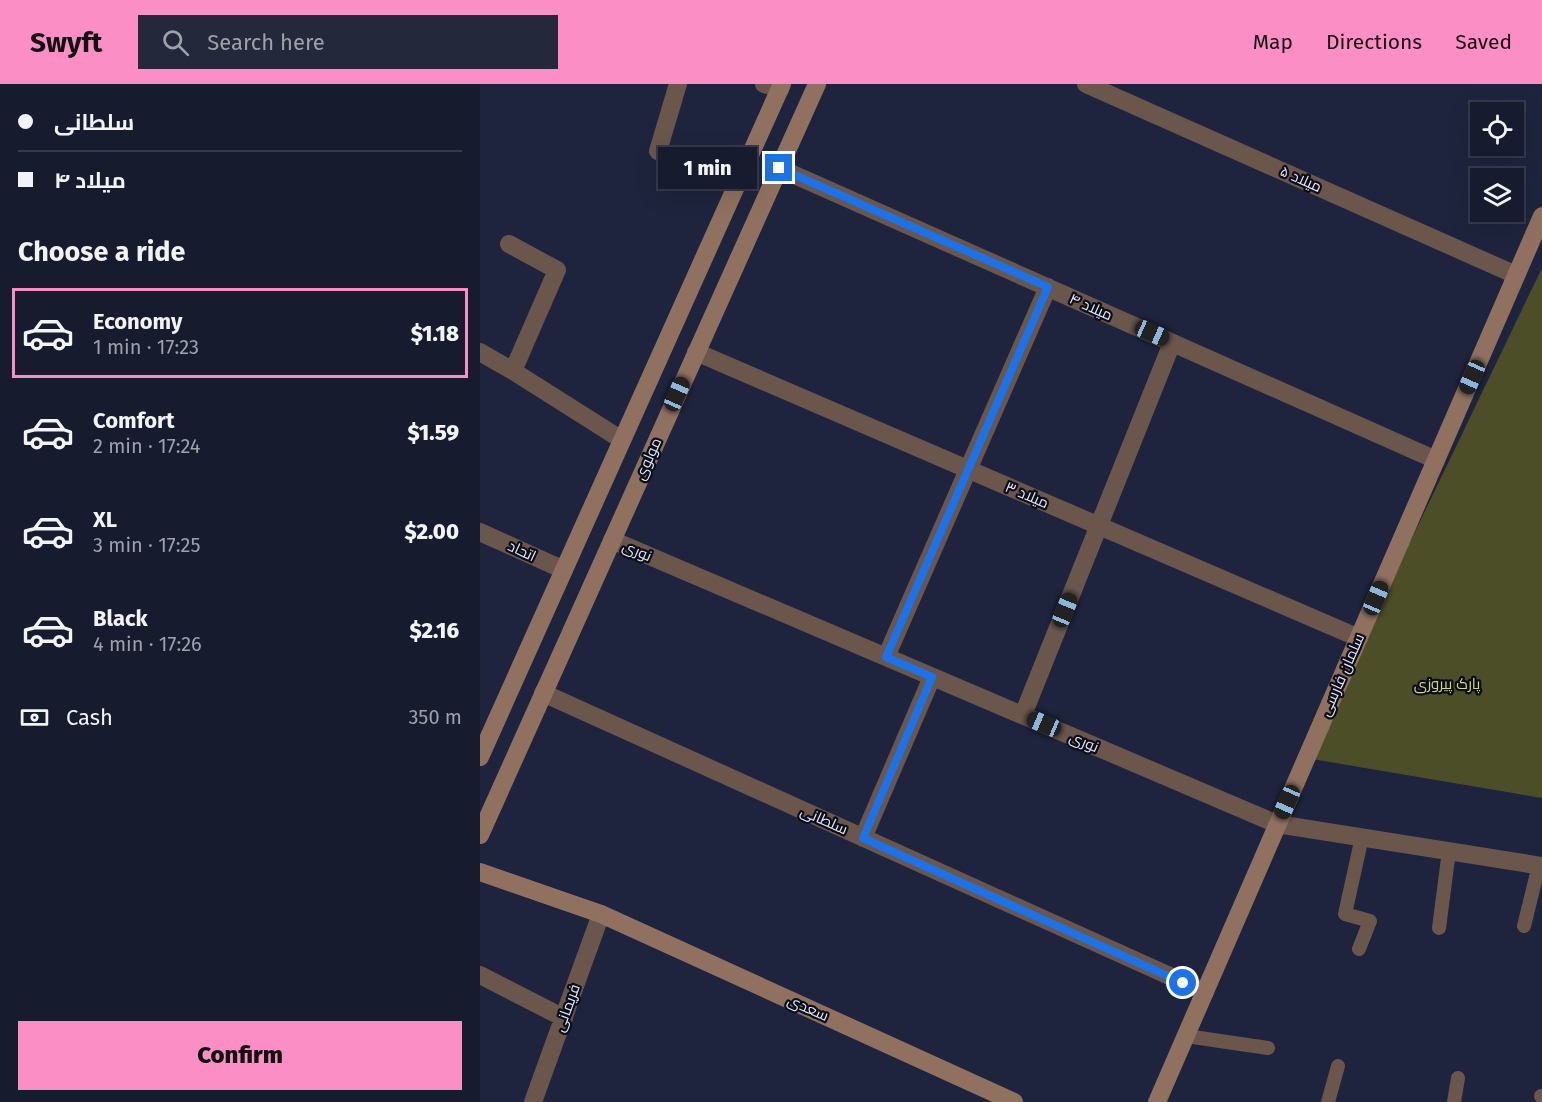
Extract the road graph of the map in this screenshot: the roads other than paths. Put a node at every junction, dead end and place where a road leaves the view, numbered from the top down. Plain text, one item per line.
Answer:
1 (678, 84) edge
2 (817, 84) edge
3 (1086, 84) edge
4 (776, 86) edge
5 (779, 168) junction
6 (738, 182) junction
7 (1542, 216) edge
8 (509, 244) dead end
9 (1516, 275) junction
10 (1048, 287) junction
11 (1172, 343) junction
12 (480, 352) edge
13 (696, 352) junction
14 (513, 371) junction
15 (622, 440) junction
16 (1436, 460) junction
17 (968, 470) junction
18 (1099, 526) junction
19 (480, 532) edge
20 (612, 540) junction
21 (564, 570) junction
22 (1359, 638) junction
23 (886, 657) junction
24 (932, 677) junction
25 (543, 693) junction
26 (1023, 716) junction
27 (480, 757) edge
28 (1277, 824) junction
29 (480, 835) edge
30 (1362, 837) junction
31 (863, 838) junction
32 (1449, 851) junction
33 (1540, 865) edge
34 (480, 872) edge
35 (601, 914) junction
36 (1524, 926) dead end
37 (1439, 928) dead end
38 (1359, 949) dead end
39 (480, 975) edge
40 (1205, 992) junction
41 (564, 1018) junction
42 (1186, 1036) junction
43 (1268, 1048) dead end
44 (1338, 1066) dead end
45 (1458, 1077) dead end
46 (533, 1102) edge
47 (1014, 1102) edge
48 (1157, 1102) edge
49 (1328, 1102) edge
50 (1454, 1102) edge

1 - 6 street
2 - 5 street, مولوی
3 - 9 street, میلاد ۵
4 - 6 street
5 - 10 street, میلاد ۴
5 - 13 street, مولوی
6 - 15 street
7 - 9 street, سلمان فارسی
8 - 14 street
9 - 16 street, سلمان فارسی
10 - 11 street, میلاد ۴
10 - 17 street
11 - 16 street, میلاد ۴
11 - 18 street
12 - 14 street
13 - 17 street, میلاد ۳
13 - 20 street, مولوی
14 - 15 street
15 - 21 street
16 - 22 street, سلمان فارسی
17 - 18 street, میلاد ۳
17 - 23 street
18 - 22 street, میلاد ۳
18 - 26 street
19 - 21 street, اتحاد
20 - 23 street, نوری
20 - 25 street, مولوی
21 - 27 street
22 - 28 street, سلمان فارسی
23 - 24 street, نوری
24 - 26 street, نوری
24 - 31 street
25 - 29 street, مولوی
25 - 31 street, سلطانی
26 - 28 street, نوری
28 - 30 street, نوری
28 - 40 street, سلمان فارسی
30 - 32 street, نوری
30 - 38 lane
31 - 40 street, سلطانی
32 - 33 street, نوری
32 - 37 lane
33 - 36 lane
34 - 35 street, سعدی
35 - 41 street, فریمانی
35 - 47 street, سعدی
39 - 41 street
40 - 42 street, سلمان فارسی
41 - 46 street, فریمانی
42 - 43 lane
42 - 48 street, سلمان فارسی
44 - 49 lane
45 - 50 lane

